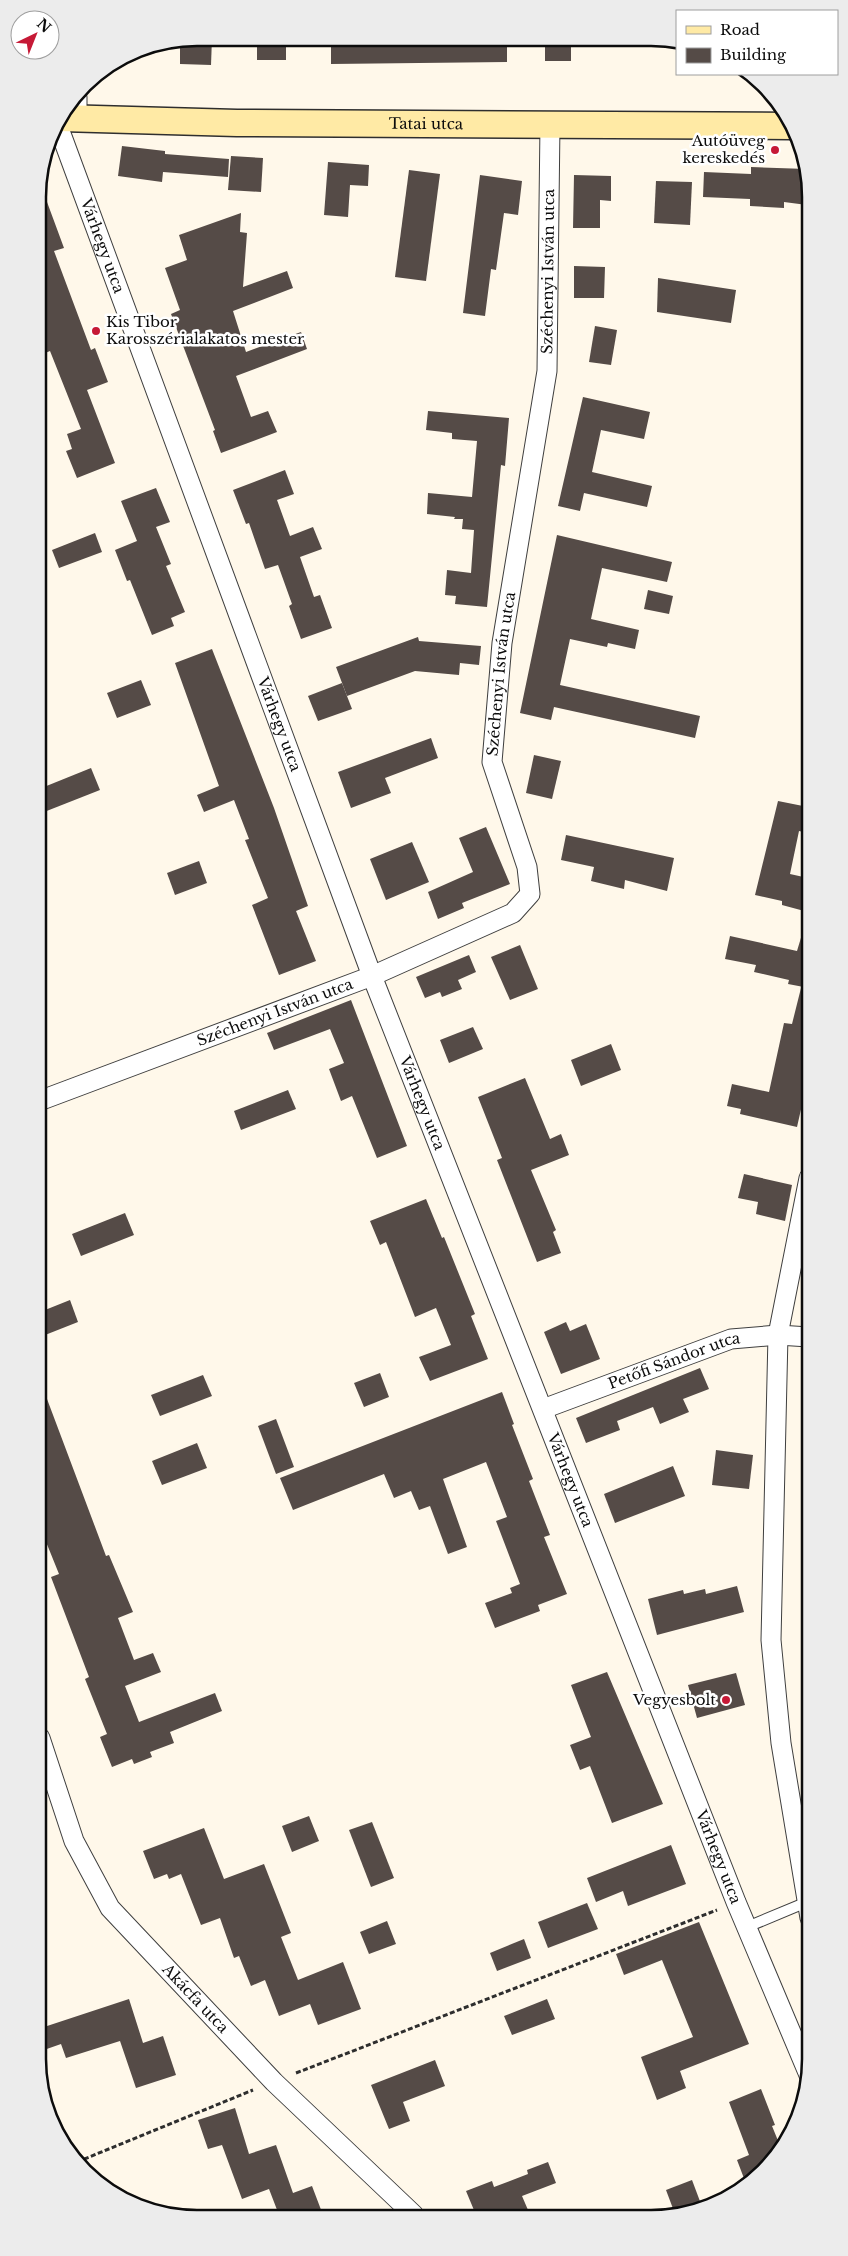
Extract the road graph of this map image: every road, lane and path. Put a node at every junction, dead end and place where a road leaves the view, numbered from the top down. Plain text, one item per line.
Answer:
1 (71, 114) edge
2 (69, 117) edge
3 (550, 124) junction
4 (784, 126) edge
5 (372, 976) junction
6 (47, 1099) edge
7 (801, 1216) edge
8 (778, 1335) junction
9 (801, 1337) edge
10 (543, 1409) junction
11 (46, 1757) edge
12 (801, 1863) edge
13 (736, 1902) junction
14 (801, 1912) edge
15 (747, 1927) junction
16 (801, 2056) edge
17 (274, 2082) junction
18 (85, 2159) edge
19 (409, 2210) edge

1 - 3 street, Tatai utca
2 - 5 street, Várhegy utca
3 - 4 street, Tatai utca
3 - 5 street, Széchenyi István utca
5 - 6 street, Széchenyi István utca
5 - 10 street, Várhegy utca
7 - 8 street
8 - 9 street, Petőfi Sándor utca
8 - 10 street, Petőfi Sándor utca
8 - 12 street
10 - 13 street, Várhegy utca
11 - 17 street, Akácfa utca
13 - 15 street, Várhegy utca
13 - 17 path
14 - 15 lane
15 - 16 street, Várhegy utca
17 - 18 path
17 - 19 street, Akácfa utca

